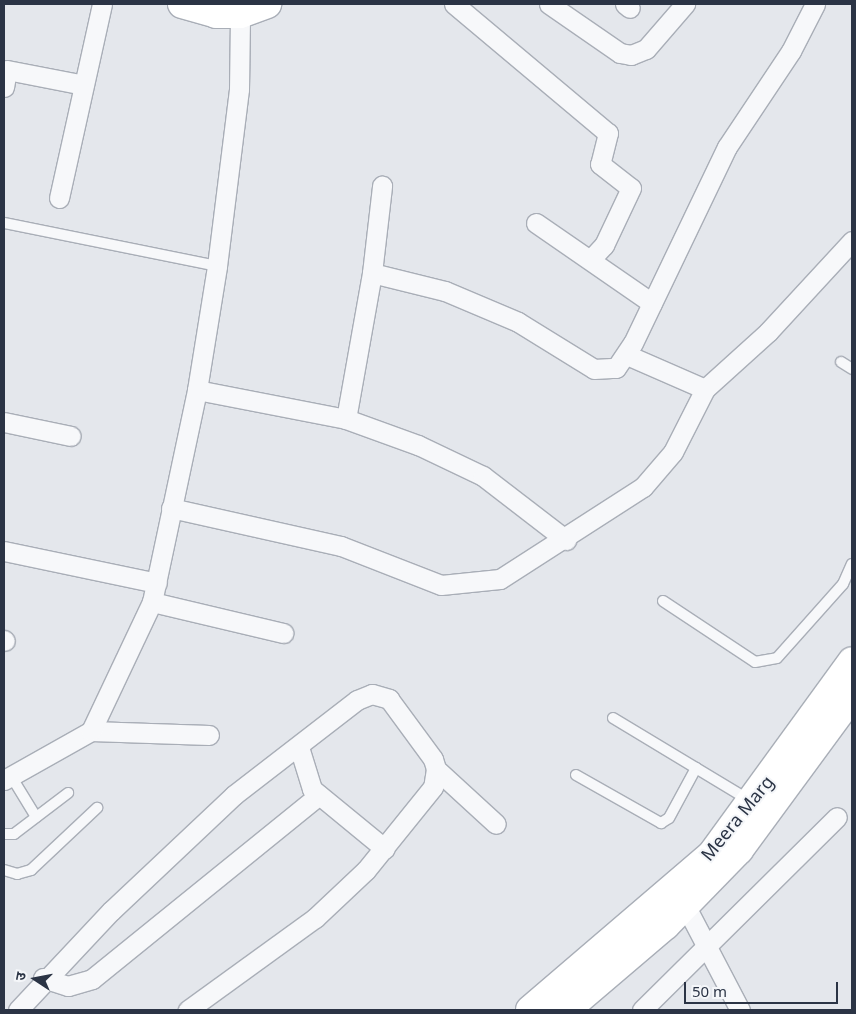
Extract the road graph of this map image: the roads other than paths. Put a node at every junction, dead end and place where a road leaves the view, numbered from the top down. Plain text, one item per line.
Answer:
1 (102, 4) edge
2 (182, 4) edge
3 (267, 4) edge
4 (454, 4) edge
5 (549, 4) edge
6 (685, 4) edge
7 (816, 4) edge
8 (240, 14) junction
9 (84, 85) junction
10 (4, 87) edge
11 (382, 186) dead end
12 (59, 198) dead end
13 (4, 223) edge
14 (536, 223) dead end
15 (852, 241) edge
16 (592, 258) junction
17 (217, 266) junction
18 (372, 273) junction
19 (652, 303) junction
20 (627, 355) junction
21 (841, 362) dead end
22 (852, 368) edge
23 (705, 389) junction
24 (198, 390) junction
25 (346, 419) junction
26 (4, 422) edge
27 (71, 436) dead end
28 (171, 508) junction
29 (566, 540) junction
30 (4, 551) edge
31 (852, 564) edge
32 (157, 583) junction
33 (663, 601) dead end
34 (152, 602) junction
35 (283, 633) dead end
36 (852, 662) edge
37 (852, 696) edge
38 (613, 718) dead end
39 (91, 731) junction
40 (210, 735) dead end
41 (299, 747) junction
42 (696, 768) junction
43 (436, 769) junction
44 (576, 775) dead end
45 (7, 778) edge
46 (68, 793) dead end
47 (319, 795) junction
48 (752, 802) junction
49 (97, 808) dead end
50 (36, 817) junction
51 (836, 817) dead end
52 (496, 824) dead end
53 (4, 834) edge
54 (385, 849) junction
55 (4, 870) edge
56 (685, 906) junction
57 (708, 944) junction
58 (44, 978) junction
59 (18, 1010) edge
60 (188, 1010) edge
61 (530, 1010) edge
62 (566, 1010) edge
63 (642, 1010) edge
64 (740, 1010) edge

1 - 9 street
2 - 8 main road
3 - 8 main road
4 - 16 street
5 - 6 street
7 - 19 street
8 - 17 street
9 - 10 street
9 - 12 street
11 - 18 street
13 - 17 lane
14 - 16 street
15 - 23 street
16 - 19 street
17 - 24 street
18 - 20 street
18 - 25 street
19 - 20 street
20 - 23 street
21 - 22 lane
23 - 29 street
24 - 25 street
24 - 28 street
25 - 29 street
26 - 27 street
28 - 29 street
28 - 32 street
30 - 32 street
31 - 33 lane
32 - 34 street
34 - 35 street
34 - 39 street
36 - 48 main road, Meera Marg
37 - 56 main road, Meera Marg
38 - 42 lane
39 - 40 street
39 - 45 street
41 - 43 street
41 - 47 street
41 - 58 street
42 - 44 lane
42 - 48 lane
43 - 52 street
43 - 54 street
45 - 50 lane
46 - 50 lane
47 - 54 street
47 - 58 street
48 - 61 main road, Meera Marg
49 - 55 lane
50 - 53 lane
51 - 57 street
54 - 60 street
56 - 57 street
56 - 62 main road, Meera Marg
57 - 63 street
57 - 64 street
58 - 59 street

